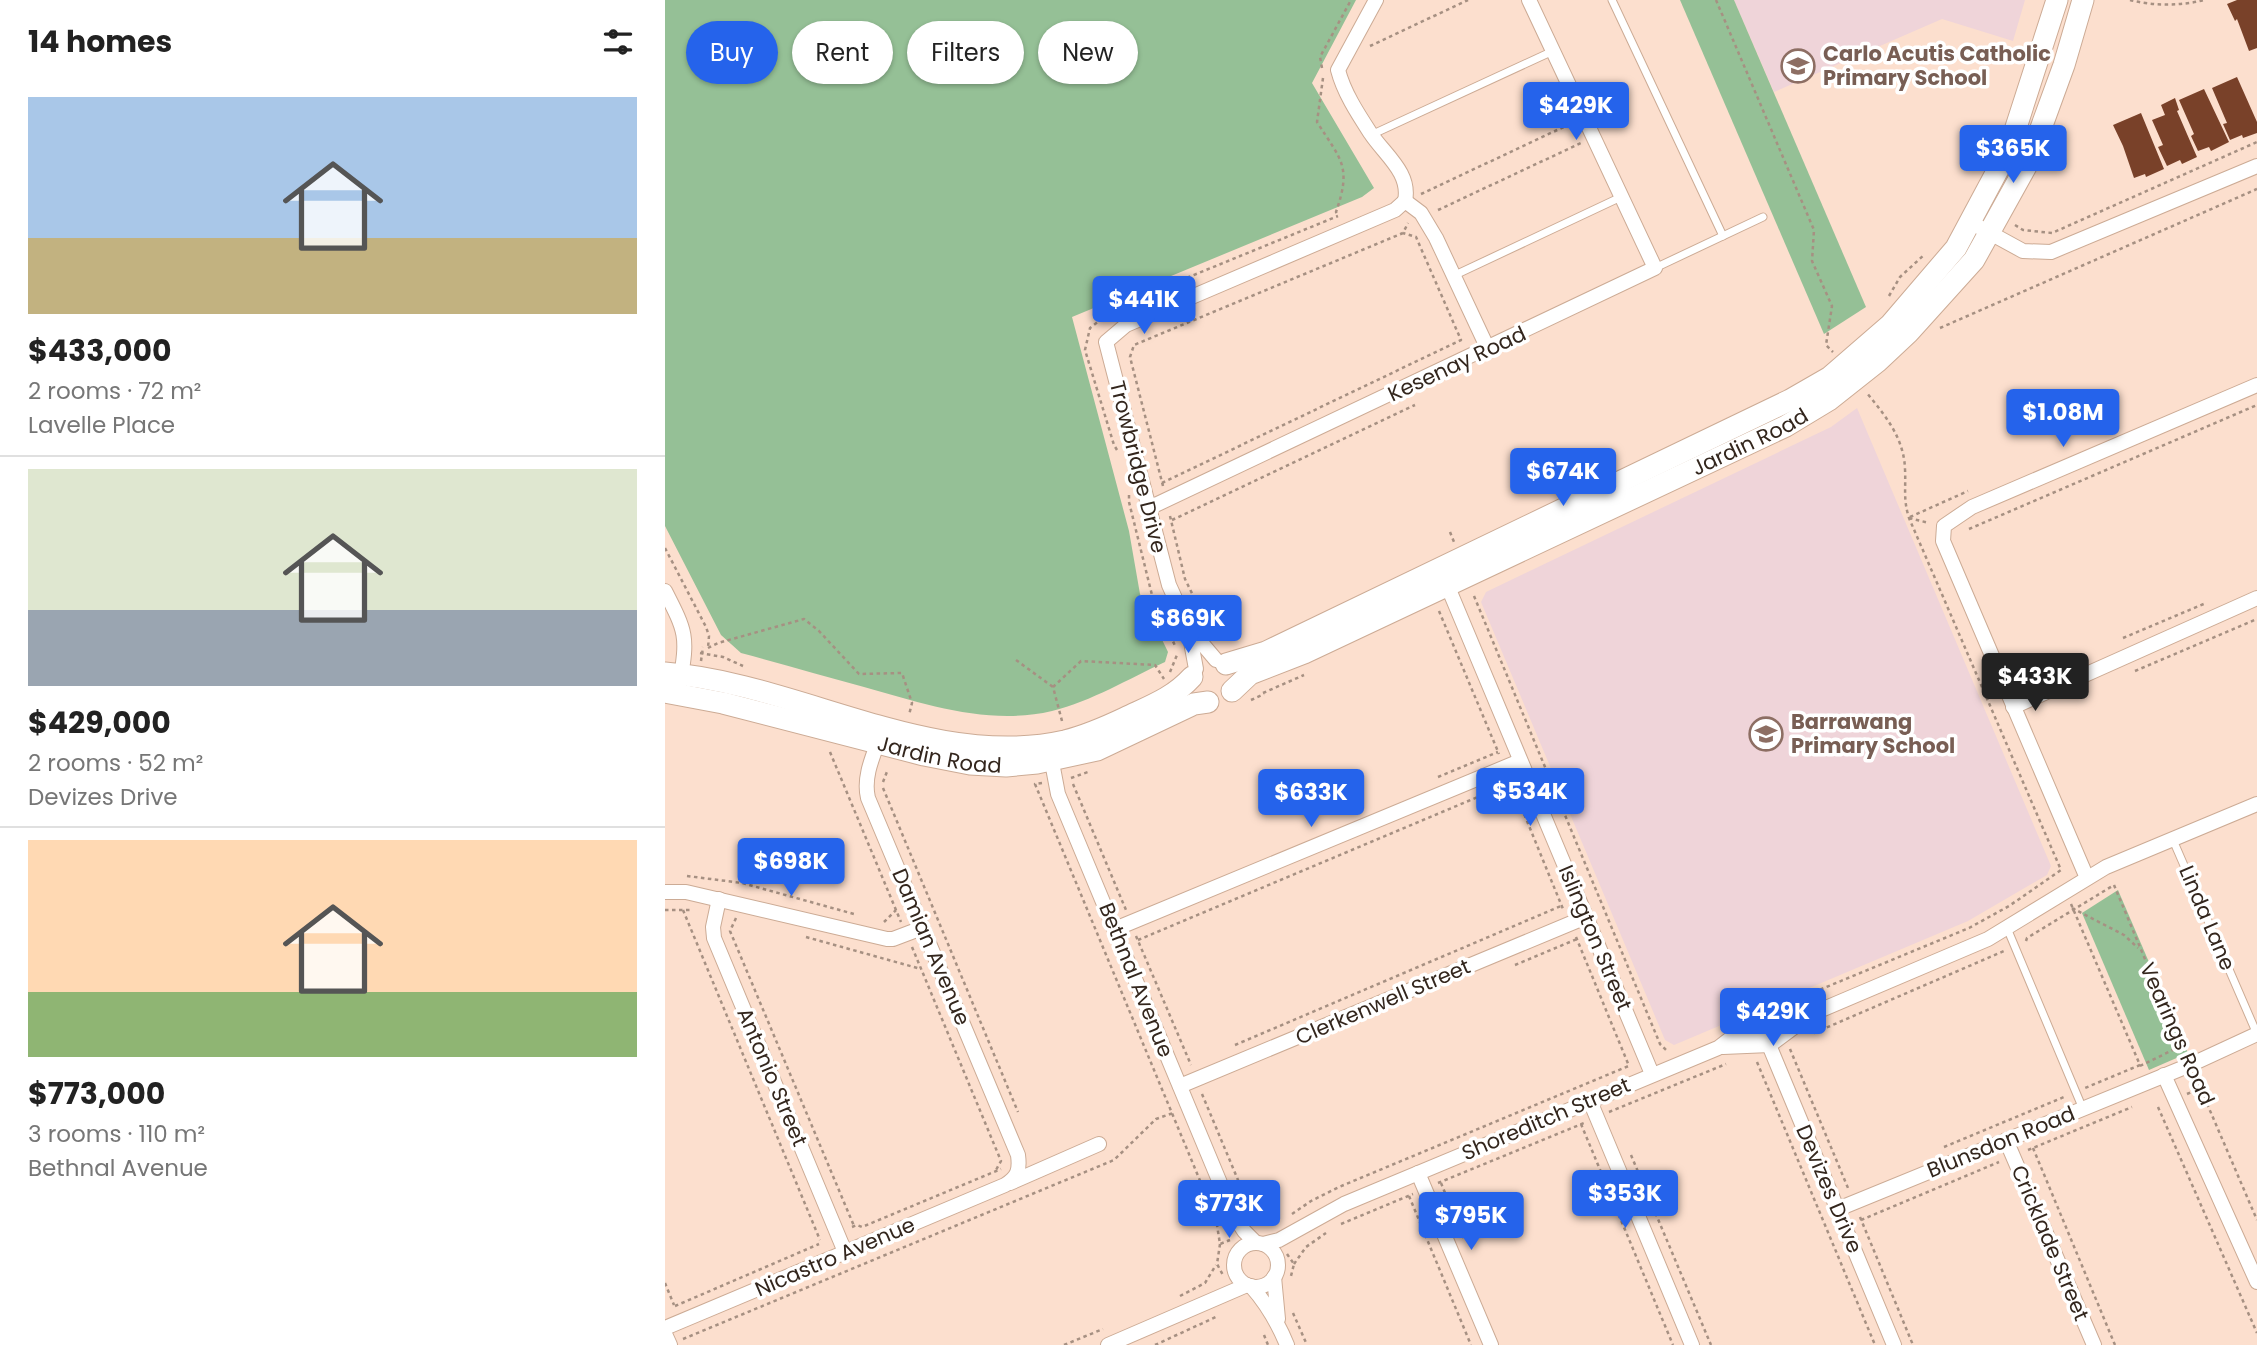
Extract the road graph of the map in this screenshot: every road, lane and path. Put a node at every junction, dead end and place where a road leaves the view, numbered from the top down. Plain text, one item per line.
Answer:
1 (1351, 0) edge
2 (1376, 0) edge
3 (1468, 0) edge
4 (1529, 0) edge
5 (1612, 0) edge
6 (1716, 0) edge
7 (2057, 0) edge
8 (2084, 0) edge
9 (2130, 0) edge
10 (2204, 0) edge
11 (1553, 51) junction
12 (1344, 58) junction
13 (1584, 117) junction
14 (1371, 135) junction
15 (1594, 137) junction
16 (2257, 142) edge
17 (2257, 166) edge
18 (2257, 189) edge
19 (1622, 197) junction
20 (1414, 208) junction
21 (1338, 216) junction
22 (1763, 217) dead end
23 (1970, 222) junction
24 (1993, 224) junction
25 (1345, 232) junction
26 (2159, 232) dead end
27 (1403, 233) junction
28 (1723, 236) junction
29 (1926, 253) dead end
30 (1655, 268) junction
31 (1453, 276) junction
32 (1889, 296) dead end
33 (1841, 347) dead end
34 (1488, 349) junction
35 (1856, 380) junction
36 (2257, 385) edge
37 (1415, 405) dead end
38 (2257, 405) edge
39 (1119, 452) dead end
40 (1162, 483) junction
41 (1130, 490) dead end
42 (1166, 500) junction
43 (1149, 508) junction
44 (1171, 520) junction
45 (1154, 528) junction
46 (1135, 530) junction
47 (1450, 532) dead end
48 (1962, 532) dead end
49 (1455, 544) dead end
50 (665, 548) edge
51 (1444, 578) junction
52 (665, 591) edge
53 (1474, 596) dead end
54 (2257, 598) edge
55 (2208, 601) dead end
56 (2257, 619) edge
57 (1206, 624) dead end
58 (1188, 627) junction
59 (2123, 638) dead end
60 (684, 651) junction
61 (1016, 660) dead end
62 (1221, 662) junction
63 (745, 667) dead end
64 (2135, 671) dead end
65 (1194, 673) junction
66 (1164, 681) junction
67 (673, 683) edge
68 (1159, 684) dead end
69 (1053, 687) junction
70 (1232, 691) junction
71 (1208, 702) junction
72 (2013, 706) junction
73 (908, 716) dead end
74 (1063, 725) dead end
75 (881, 735) junction
76 (830, 752) dead end
77 (1050, 752) junction
78 (1520, 761) junction
79 (888, 769) dead end
80 (1511, 783) dead end
81 (2257, 804) edge
82 (2173, 840) junction
83 (2106, 867) junction
84 (687, 876) dead end
85 (2087, 878) junction
86 (2114, 885) junction
87 (665, 891) edge
88 (2065, 892) junction
89 (719, 899) junction
90 (1562, 906) dead end
91 (2073, 908) junction
92 (665, 910) edge
93 (683, 910) junction
94 (896, 910) junction
95 (715, 914) junction
96 (858, 915) dead end
97 (1586, 917) junction
98 (884, 923) dead end
99 (2007, 927) junction
100 (922, 928) junction
101 (1115, 929) junction
102 (907, 935) junction
103 (802, 936) dead end
104 (2027, 938) junction
105 (1138, 940) dead end
106 (2014, 946) junction
107 (2025, 949) dead end
108 (2140, 950) junction
109 (921, 969) junction
110 (1744, 1020) dead end
111 (2257, 1034) edge
112 (1808, 1035) dead end
113 (1769, 1045) junction
114 (1229, 1048) dead end
115 (1791, 1048) dead end
116 (1668, 1052) dead end
117 (1733, 1061) dead end
118 (2190, 1065) junction
119 (1652, 1074) junction
120 (2164, 1075) junction
121 (1180, 1086) junction
122 (2076, 1092) junction
123 (1590, 1101) junction
124 (2158, 1107) dead end
125 (2083, 1109) junction
126 (1020, 1116) dead end
127 (1597, 1117) junction
128 (1581, 1124) junction
129 (2006, 1140) junction
130 (1099, 1144) dead end
131 (1628, 1148) dead end
132 (2033, 1148) dead end
133 (1937, 1150) dead end
134 (1020, 1167) joint
135 (996, 1170) dead end
136 (1419, 1173) junction
137 (1006, 1185) junction
138 (1425, 1189) junction
139 (1409, 1196) junction
140 (1837, 1209) junction
141 (1233, 1214) junction
142 (2257, 1220) edge
143 (854, 1226) dead end
144 (1300, 1229) junction
145 (820, 1240) dead end
146 (1259, 1243) junction
147 (845, 1252) junction
148 (1234, 1263) junction
149 (1217, 1264) dead end
150 (1294, 1264) dead end
151 (1276, 1270) junction
152 (2257, 1282) edge
153 (665, 1283) edge
154 (1249, 1286) junction
155 (1177, 1297) dead end
156 (1207, 1303) junction
157 (674, 1305) dead end
158 (1290, 1306) dead end
159 (1218, 1316) dead end
160 (1278, 1324) junction
161 (665, 1328) edge
162 (1103, 1329) dead end
163 (2257, 1333) edge
164 (665, 1334) edge
165 (687, 1338) dead end
166 (670, 1345) edge
167 (690, 1345) edge
168 (1064, 1345) edge
169 (1108, 1345) edge
170 (1155, 1345) edge
171 (1287, 1345) edge
172 (1307, 1345) edge
173 (1471, 1345) edge
174 (1491, 1345) edge
175 (1673, 1345) edge
176 (1692, 1345) edge
177 (1711, 1345) edge
178 (1875, 1345) edge
179 (1894, 1345) edge
180 (2094, 1345) edge
181 (2115, 1345) edge

1 - 21 path
2 - 12 street
3 - 12 path
4 - 11 street
5 - 28 lane
6 - 33 path
7 - 23 street, Jardin Road
8 - 24 street, Jardin Road
9 - 10 path
11 - 13 street
11 - 14 lane
12 - 14 street
13 - 15 street
13 - 20 path
14 - 20 street
15 - 19 street
15 - 20 path
16 - 24 path
17 - 24 street
18 - 26 path
19 - 30 street
19 - 31 lane
20 - 25 street, Trowbridge Drive
20 - 27 path
20 - 31 street
21 - 25 path
21 - 39 path
22 - 28 lane, Kesenay Road
23 - 24 street
23 - 51 street, Jardin Road
24 - 35 street, Jardin Road
25 - 43 street, Trowbridge Drive
27 - 40 path
27 - 40 path
28 - 30 lane, Kesenay Road
29 - 32 path
30 - 34 street, Kesenay Road
31 - 34 street
34 - 42 street, Kesenay Road
35 - 51 street, Jardin Road
35 - 110 path
36 - 72 street
37 - 44 path
38 - 48 path
40 - 42 path
41 - 46 path
42 - 43 street, Kesenay Road
42 - 44 path
43 - 45 street, Trowbridge Drive
44 - 45 path
44 - 57 path
45 - 46 path
45 - 58 street, Trowbridge Drive
46 - 66 path
47 - 49 path
50 - 73 path
51 - 62 street, Jardin Road
51 - 70 street, Jardin Road
51 - 78 street, Islington Street
52 - 60 street
53 - 116 path
54 - 72 street
55 - 59 path
56 - 64 path
58 - 62 street, Trowbridge Drive
58 - 65 street, Trowbridge Drive
60 - 63 path
60 - 67 street
61 - 69 path
62 - 65 street
62 - 70 street
65 - 71 street
65 - 77 street, Jardin Road
66 - 68 path
66 - 69 path
67 - 75 street, Jardin Road
69 - 74 path
70 - 71 street
71 - 77 street, Jardin Road
72 - 85 street
75 - 77 street, Jardin Road
75 - 100 street, Damian Avenue
76 - 94 path
77 - 101 street, Bethnal Avenue
78 - 97 street, Islington Street
78 - 101 street
79 - 126 path
80 - 105 path
81 - 82 street, Shoreditch Street
82 - 83 street, Shoreditch Street
82 - 111 lane, Linda Lane
83 - 85 street, Shoreditch Street
83 - 86 path, Vearings Road
84 - 96 path
85 - 88 street, Shoreditch Street
86 - 91 path
86 - 108 path, Vearings Road
87 - 89 street
88 - 91 path
88 - 99 street, Shoreditch Street
89 - 95 street, Antonio Street
89 - 102 street
90 - 114 path
91 - 104 path
91 - 108 path
91 - 122 path
92 - 93 path
93 - 95 path
93 - 145 path
94 - 98 path
94 - 102 path
95 - 143 path
95 - 147 street, Antonio Street
97 - 119 street, Islington Street
97 - 121 street, Clerkenwell Street
99 - 106 lane
99 - 113 street, Shoreditch Street
100 - 102 street
100 - 134 street, Damian Avenue
101 - 121 street, Bethnal Avenue
102 - 109 path
103 - 109 path
104 - 106 path
104 - 107 path
106 - 112 path
106 - 122 lane
108 - 118 path, Vearings Road
109 - 135 path
111 - 118 street, Blunsdon Road
113 - 115 path
113 - 119 street, Shoreditch Street
113 - 140 street, Devizes Drive
113 - 178 path
117 - 127 path
118 - 120 street, Blunsdon Road
118 - 142 path, Vearings Road
119 - 123 street, Shoreditch Street
120 - 125 street, Blunsdon Road
120 - 152 street, Vearings Road
121 - 141 street, Bethnal Avenue
122 - 125 lane
122 - 133 path
123 - 127 street
123 - 136 street, Shoreditch Street
124 - 163 path
125 - 129 street, Blunsdon Road
127 - 128 path
127 - 176 street
128 - 138 path
128 - 175 path
129 - 140 street, Blunsdon Road
129 - 180 street, Cricklade Street
130 - 137 street, Nicastro Avenue
131 - 177 path
132 - 181 path
134 - 137 street, Nicastro Avenue
136 - 138 street
136 - 144 street, Shoreditch Street
137 - 147 street, Nicastro Avenue
138 - 139 path
138 - 174 street
139 - 150 path
139 - 173 path
140 - 179 street, Devizes Drive
141 - 146 street, Bethnal Avenue
141 - 148 street, Bethnal Avenue
144 - 146 street, Shoreditch Street
144 - 151 street, Shoreditch Street
146 - 148 street
146 - 151 street
147 - 161 street, Nicastro Avenue
148 - 154 street
148 - 156 street
149 - 155 path
151 - 154 street
151 - 160 street
153 - 157 path
154 - 156 street
154 - 160 street
156 - 169 street
158 - 172 path
159 - 170 path
160 - 171 street
162 - 168 path
164 - 166 street
165 - 167 path

